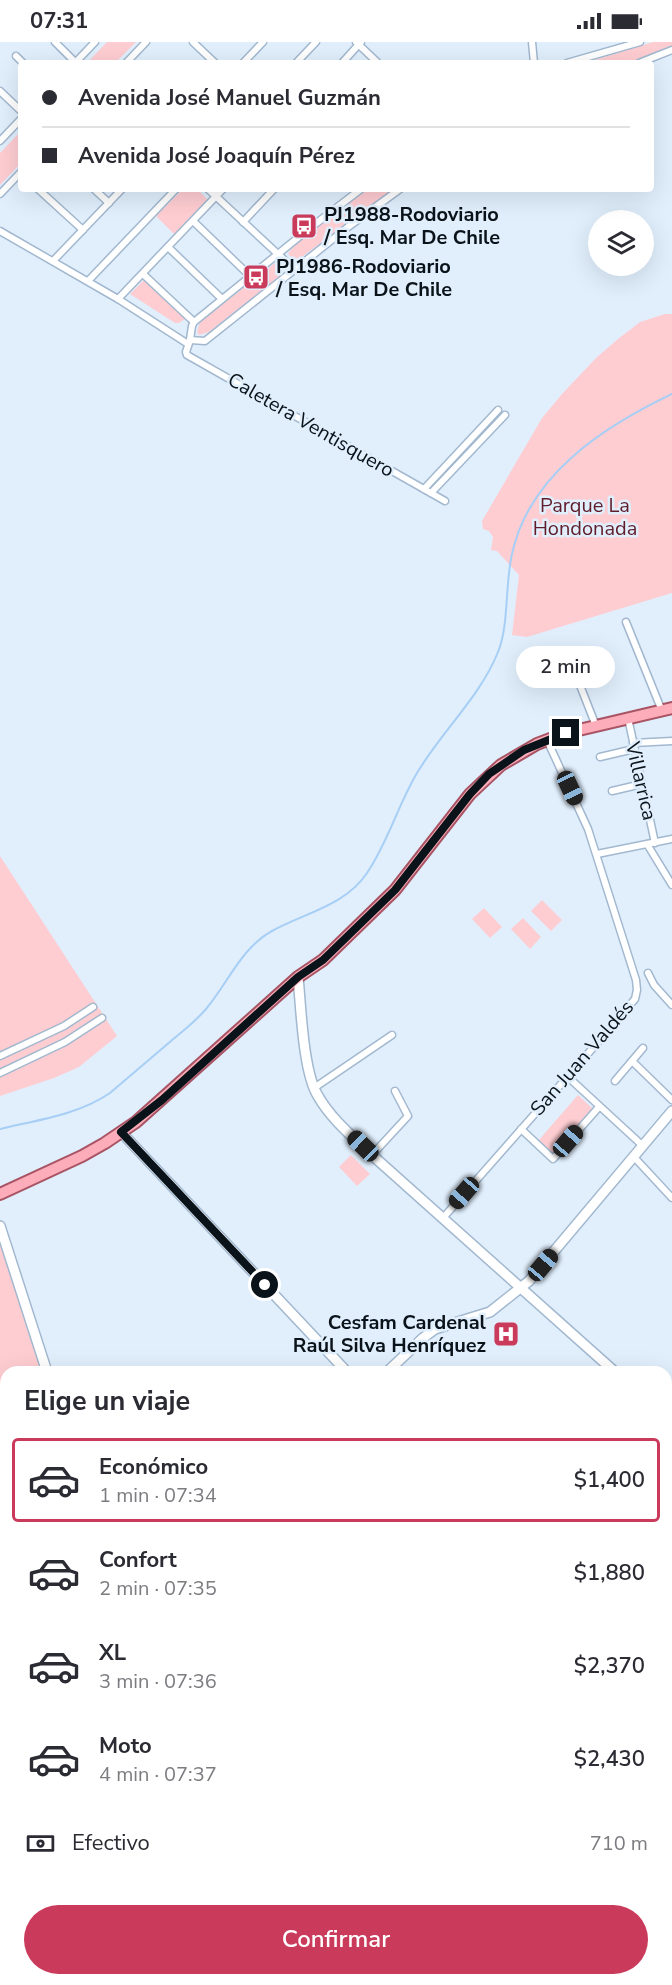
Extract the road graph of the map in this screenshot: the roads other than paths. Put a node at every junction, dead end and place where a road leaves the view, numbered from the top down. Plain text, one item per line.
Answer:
1 (55, 42) edge
2 (95, 42) edge
3 (146, 42) edge
4 (193, 42) edge
5 (263, 42) edge
6 (316, 42) edge
7 (532, 42) edge
8 (640, 42) edge
9 (359, 43) edge
10 (672, 51) edge
11 (16, 56) dead end
12 (20, 60) edge
13 (73, 60) edge
14 (79, 60) edge
15 (129, 60) edge
16 (212, 60) edge
17 (246, 60) edge
18 (299, 60) edge
19 (345, 60) edge
20 (375, 60) edge
21 (534, 60) edge
22 (577, 60) edge
23 (647, 60) edge
24 (0, 91) edge
25 (18, 108) edge
26 (18, 122) edge
27 (0, 140) edge
28 (18, 175) edge
29 (41, 192) edge
30 (97, 192) edge
31 (119, 192) edge
32 (173, 192) edge
33 (211, 192) edge
34 (220, 192) edge
35 (271, 192) edge
36 (357, 192) edge
37 (396, 192) edge
38 (0, 194) edge
39 (216, 197) junction
40 (109, 203) junction
41 (193, 221) junction
42 (243, 222) junction
43 (82, 230) junction
44 (0, 231) edge
45 (168, 247) junction
46 (277, 254) junction
47 (53, 261) junction
48 (294, 269) junction
49 (143, 274) junction
50 (250, 276) junction
51 (88, 281) junction
52 (118, 299) junction
53 (222, 299) junction
54 (194, 322) junction
55 (189, 342) junction
56 (498, 410) dead end
57 (505, 415) dead end
58 (492, 416) junction
59 (498, 422) junction
60 (424, 489) junction
61 (431, 494) junction
62 (445, 501) dead end
63 (626, 622) dead end
64 (572, 665) dead end
65 (667, 710) edge
66 (628, 718) junction
67 (596, 726) junction
68 (547, 740) junction
69 (672, 741) edge
70 (634, 746) junction
71 (600, 757) dead end
72 (642, 784) junction
73 (612, 791) dead end
74 (672, 839) edge
75 (655, 843) junction
76 (647, 844) junction
77 (597, 854) junction
78 (672, 885) edge
79 (648, 973) dead end
80 (298, 977) junction
81 (672, 1005) edge
82 (93, 1007) dead end
83 (79, 1016) junction
84 (102, 1018) dead end
85 (85, 1029) junction
86 (392, 1035) dead end
87 (643, 1048) dead end
88 (0, 1056) edge
89 (632, 1061) junction
90 (0, 1073) edge
91 (568, 1077) junction
92 (615, 1081) dead end
93 (314, 1088) junction
94 (395, 1091) dead end
95 (672, 1100) edge
96 (599, 1107) junction
97 (672, 1111) edge
98 (521, 1129) junction
99 (121, 1132) junction
100 (643, 1146) junction
101 (372, 1155) junction
102 (634, 1157) junction
103 (0, 1194) edge
104 (672, 1198) edge
105 (443, 1218) junction
106 (0, 1226) edge
107 (520, 1288) junction
108 (45, 1366) edge
109 (341, 1366) edge
110 (393, 1366) edge
111 (608, 1366) edge

1 - 13 street
2 - 14 street
3 - 15 street
4 - 16 street
5 - 17 street
6 - 18 street
7 - 21 street
8 - 22 street
9 - 19 street
9 - 20 street
10 - 23 street
11 - 12 street
24 - 25 street
26 - 27 street
28 - 38 street
29 - 43 street
30 - 40 street
31 - 40 street
32 - 51 street
33 - 39 street
34 - 39 street
35 - 42 street
36 - 46 street
37 - 48 street
39 - 41 street
39 - 42 street
40 - 43 street
41 - 45 street
41 - 50 street
42 - 46 street
43 - 47 street
44 - 47 street, Caletera Ventisquero
45 - 49 street
45 - 53 street
46 - 48 street
46 - 50 street
47 - 51 street, Caletera Ventisquero
48 - 55 street
49 - 52 street
49 - 54 street
50 - 53 street
51 - 52 street, Caletera Ventisquero
52 - 55 street, Caletera Ventisquero
53 - 54 street
54 - 55 street
55 - 60 street, Caletera Ventisquero
56 - 58 street
57 - 59 street
58 - 59 street
58 - 60 street
59 - 61 street
60 - 61 street, Caletera Ventisquero
61 - 62 street, Caletera Ventisquero
63 - 65 street
64 - 67 street
65 - 66 main road
66 - 67 main road
66 - 70 street, Villarrica
67 - 68 main road
68 - 77 street, San Juan Valdés
68 - 80 main road
69 - 70 street
70 - 71 street
70 - 72 street, Villarrica
72 - 73 street
72 - 75 street, Villarrica
74 - 75 street
75 - 76 street
76 - 77 street
76 - 78 street, Villarrica
77 - 91 street, San Juan Valdés
79 - 81 street
80 - 93 street
80 - 99 main road
82 - 83 street
83 - 85 street
83 - 88 street
84 - 85 street
85 - 90 street
86 - 93 street
87 - 89 street
89 - 92 street
89 - 95 street
91 - 96 street
91 - 98 street, San Juan Valdés
93 - 101 street
94 - 101 street
96 - 98 street
96 - 100 street
97 - 100 street
98 - 105 street, San Juan Valdés
99 - 103 main road
99 - 109 street
100 - 102 street
101 - 105 street
102 - 104 street
102 - 107 street
105 - 107 street
106 - 108 street
107 - 110 street
107 - 111 street

